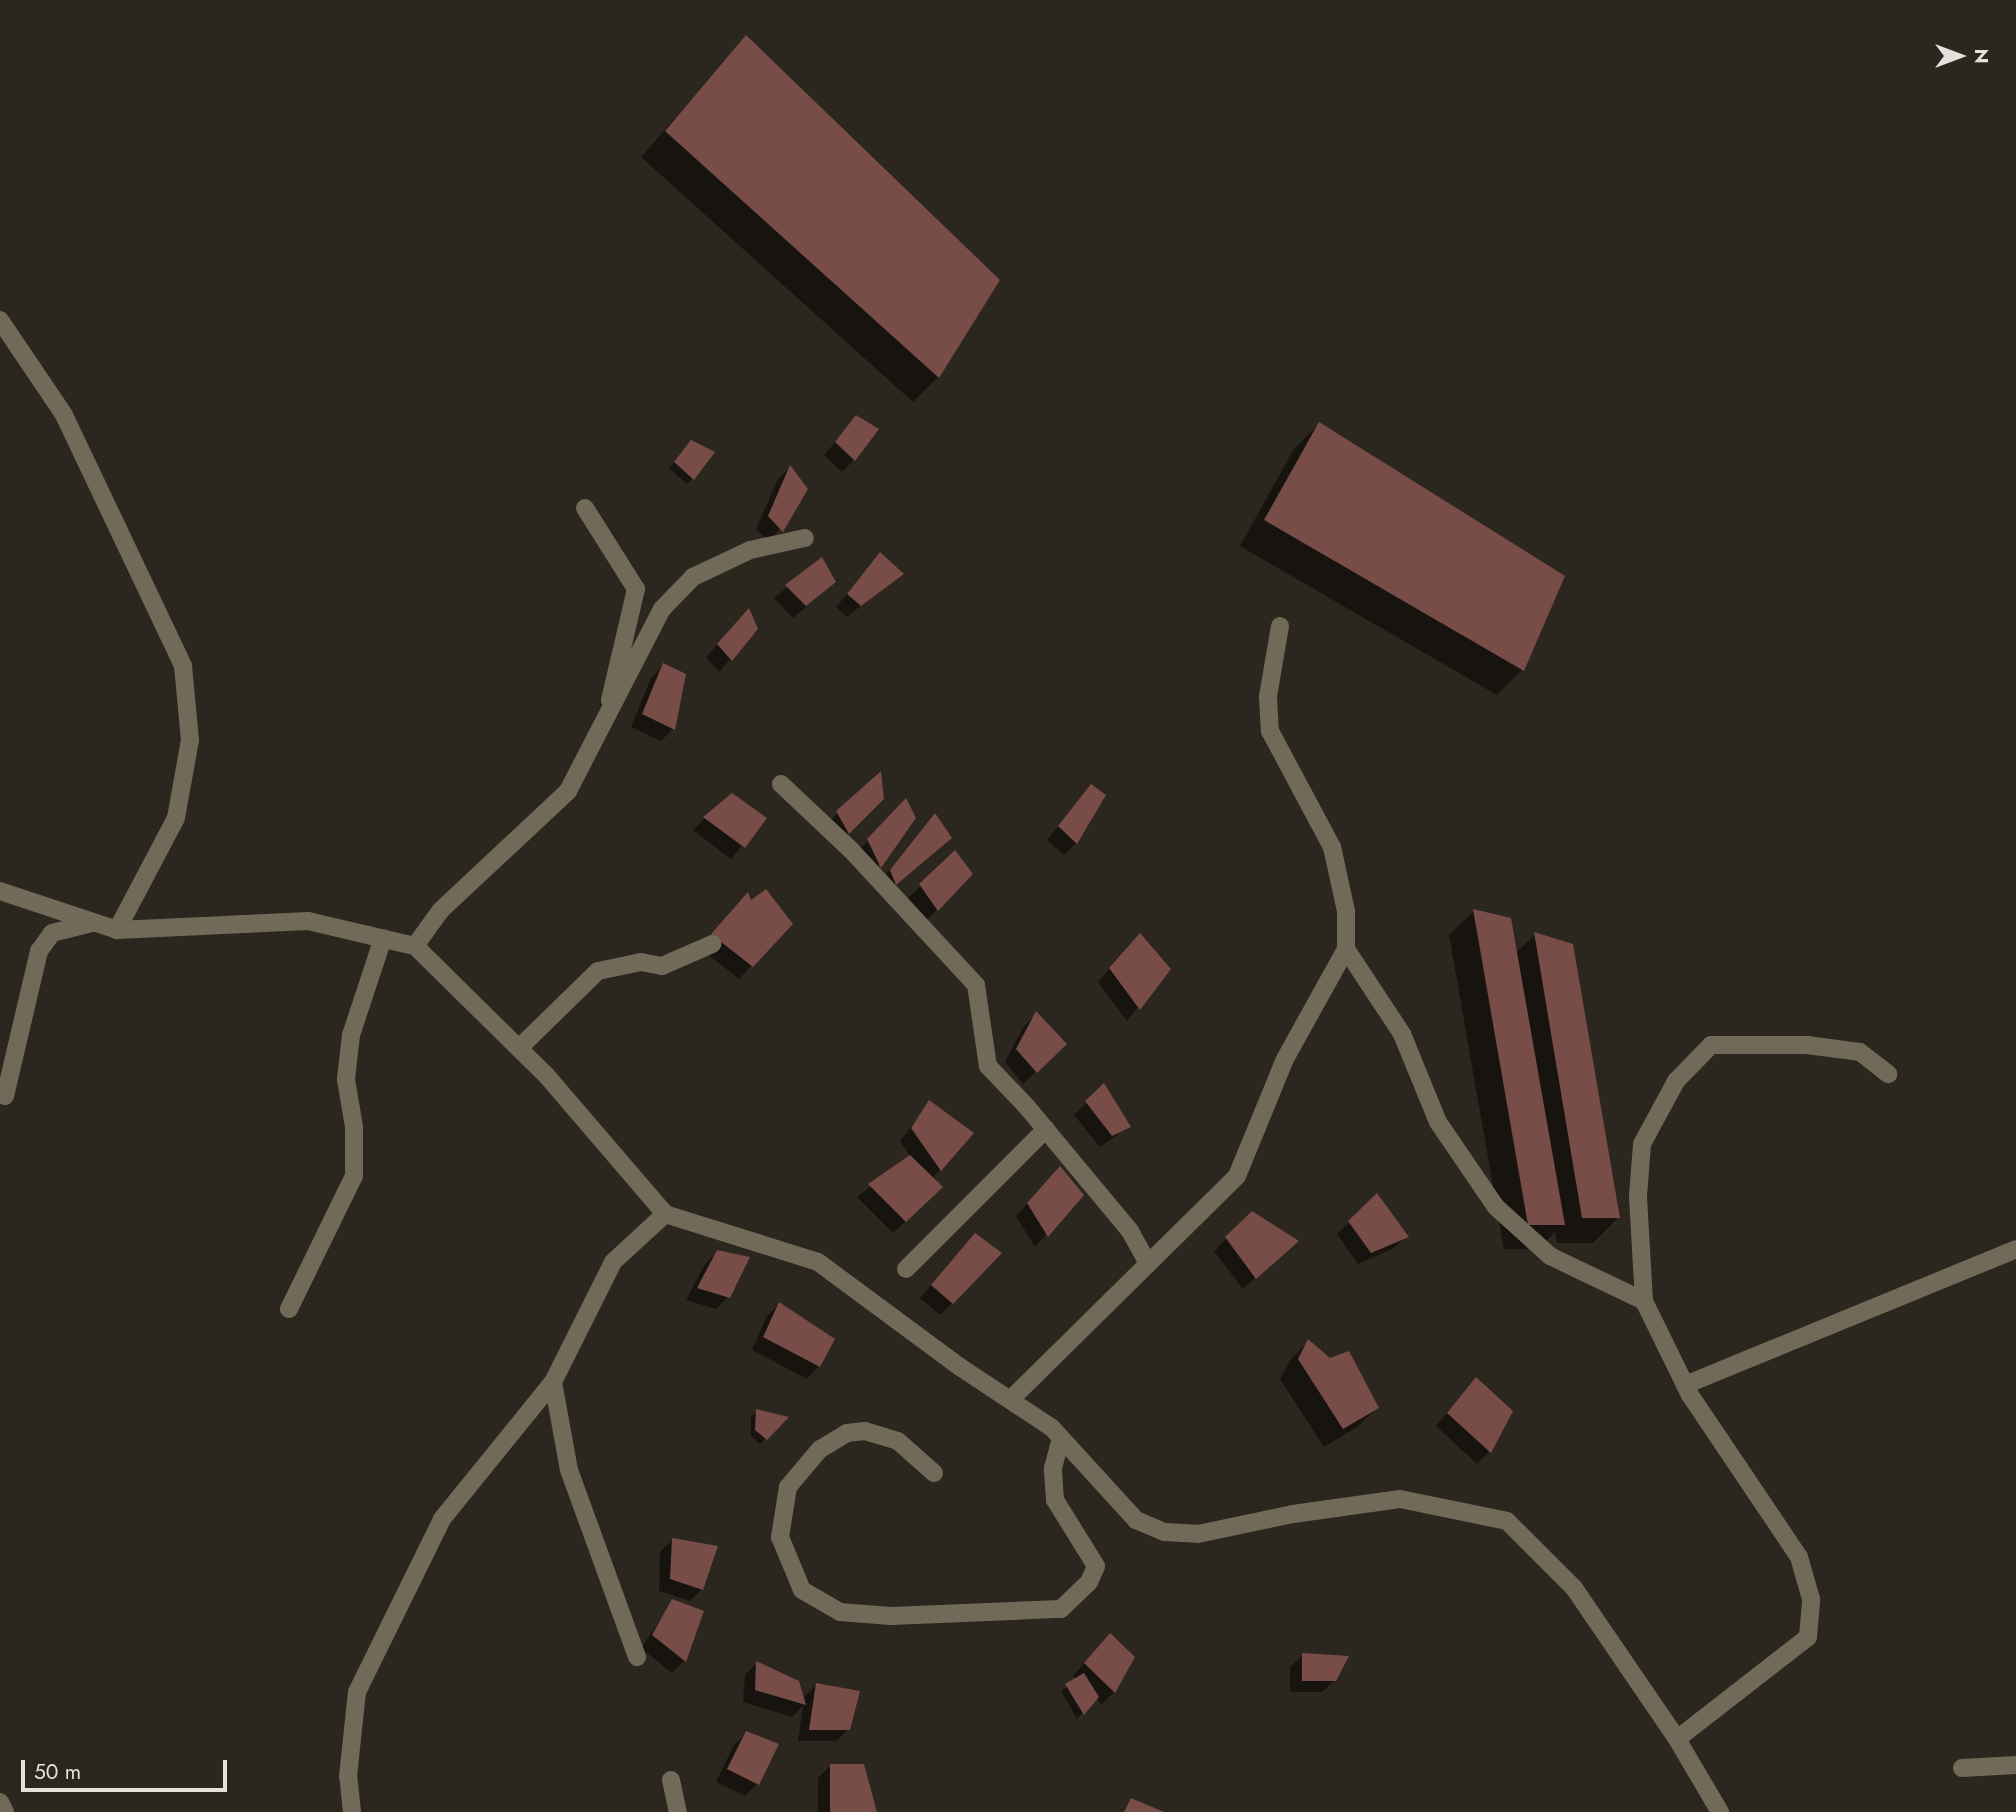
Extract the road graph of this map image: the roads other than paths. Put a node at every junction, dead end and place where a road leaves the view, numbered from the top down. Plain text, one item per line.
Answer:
1 (0, 320) edge
2 (586, 508) dead end
3 (805, 538) dead end
4 (1280, 626) dead end
5 (603, 727) junction
6 (781, 784) dead end
7 (0, 891) edge
8 (95, 922) junction
9 (117, 930) junction
10 (383, 939) junction
11 (712, 944) dead end
12 (415, 946) junction
13 (1346, 949) junction
14 (519, 1048) junction
15 (1888, 1074) dead end
16 (5, 1096) dead end
17 (1046, 1129) junction
18 (666, 1214) junction
19 (2016, 1249) edge
20 (1147, 1262) junction
21 (906, 1269) dead end
22 (1644, 1301) junction
23 (289, 1309) dead end
24 (553, 1382) junction
25 (1685, 1385) junction
26 (1012, 1399) junction
27 (1061, 1439) junction
28 (934, 1473) dead end
29 (637, 1657) dead end
30 (1677, 1739) junction
31 (2016, 1765) edge
32 (1962, 1768) dead end
33 (671, 1780) dead end
34 (0, 1802) edge
35 (5, 1812) edge
36 (352, 1812) edge
37 (678, 1812) edge
38 (1720, 1812) edge

1 - 9 street
2 - 5 street
3 - 5 street
4 - 13 street
5 - 12 street
6 - 17 street
7 - 8 street
8 - 9 street
8 - 16 street
9 - 10 street
10 - 12 street
10 - 23 street
11 - 14 street
12 - 14 street
13 - 20 street
13 - 22 street
14 - 18 street
15 - 22 street
17 - 20 street
17 - 21 street
18 - 24 street
18 - 26 street
19 - 25 street
20 - 26 street
22 - 25 street
24 - 29 street
24 - 36 street
25 - 30 street
26 - 27 street
27 - 28 street
27 - 30 street
30 - 38 street
31 - 32 street
33 - 37 street
34 - 35 street

